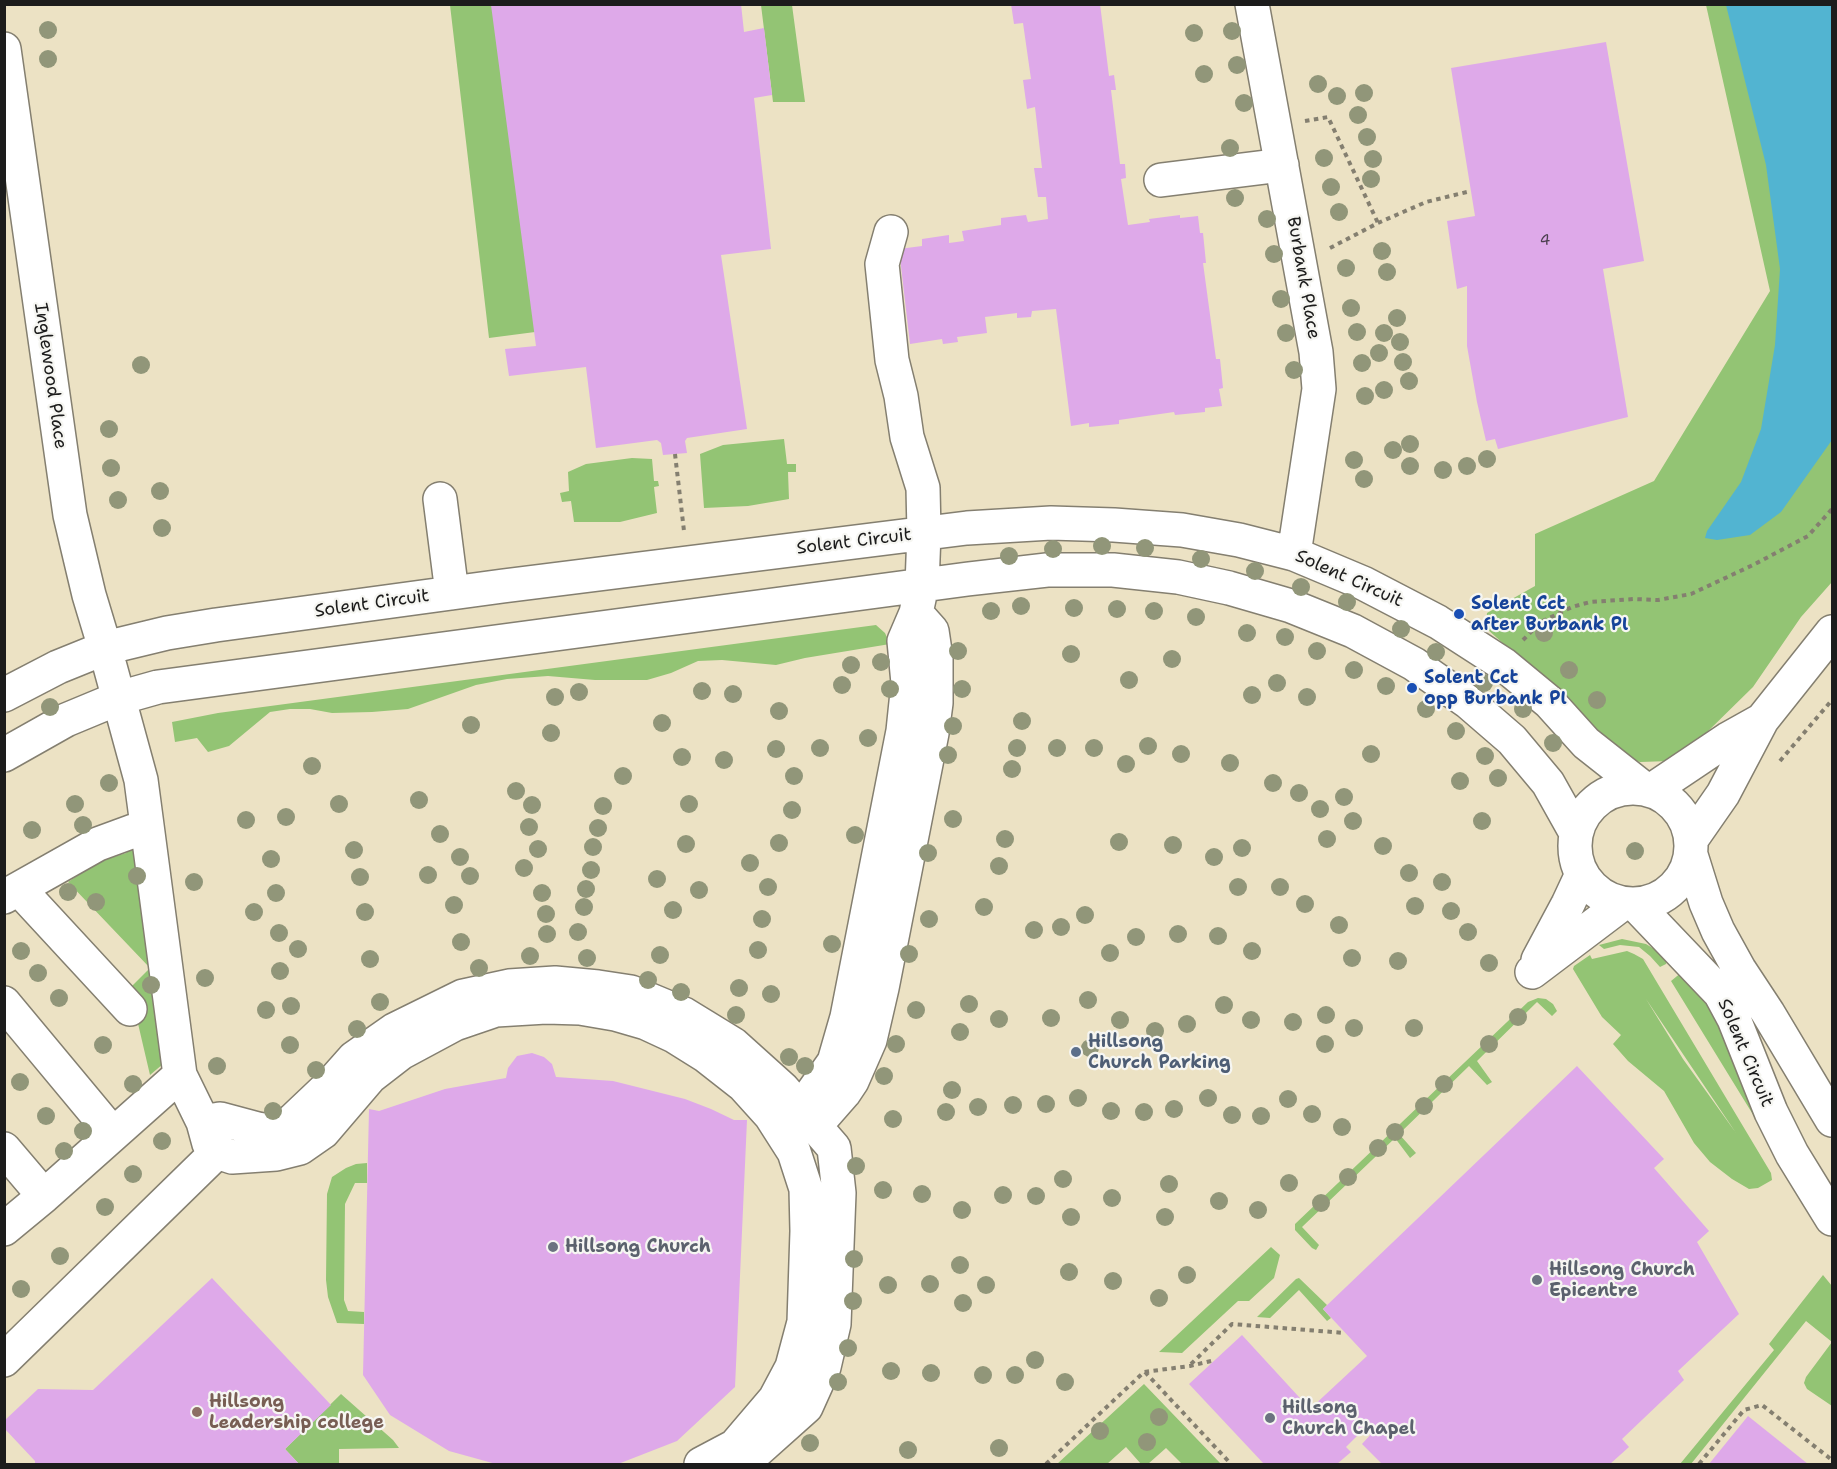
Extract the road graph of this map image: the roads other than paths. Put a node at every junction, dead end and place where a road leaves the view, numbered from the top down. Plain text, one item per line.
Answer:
1 (1252, 4) edge
2 (4, 49) edge
3 (1282, 165) junction
4 (1161, 180) dead end
5 (891, 232) dead end
6 (440, 499) dead end
7 (924, 533) junction
8 (1294, 554) junction
9 (452, 593) junction
10 (919, 599) junction
11 (1833, 632) edge
12 (105, 648) junction
13 (4, 695) edge
14 (119, 698) junction
15 (1762, 720) junction
16 (4, 755) edge
17 (1648, 789) junction
18 (147, 826) junction
19 (1576, 833) junction
20 (1691, 847) junction
21 (1582, 874) junction
22 (12, 893) edge
23 (1629, 904) junction
24 (4, 1002) edge
25 (130, 1009) dead end
26 (180, 1075) junction
27 (1833, 1120) edge
28 (203, 1122) junction
29 (816, 1127) junction
30 (113, 1134) junction
31 (4, 1149) edge
32 (217, 1152) junction
33 (794, 1152) junction
34 (44, 1196) junction
35 (1833, 1219) edge
36 (4, 1229) edge
37 (822, 1233) junction
38 (819, 1323) junction
39 (4, 1360) edge
40 (775, 1400) junction
41 (806, 1407) junction
42 (741, 1456) edge
43 (701, 1464) edge

1 - 3 street, Burbank Place
2 - 12 street, Inglewood Place
3 - 4 street
3 - 8 street, Burbank Place
5 - 7 street
6 - 9 street
7 - 8 street, Solent Circuit
7 - 9 street, Solent Circuit
7 - 10 street
8 - 17 street, Solent Circuit
9 - 12 street, Solent Circuit
10 - 14 street
10 - 19 street
10 - 29 street
11 - 15 street
12 - 13 street, Solent Circuit
12 - 14 street, Inglewood Place
14 - 16 street
14 - 18 street, Inglewood Place
15 - 17 street
15 - 20 street
17 - 19 street
17 - 20 street
18 - 22 street
18 - 26 street, Inglewood Place
19 - 21 street
20 - 23 street
20 - 27 street, Solent Circuit
21 - 23 street
21 - 23 street
22 - 25 street
23 - 35 street, Solent Circuit
24 - 30 street
26 - 28 street, Inglewood Place
26 - 30 street
28 - 29 street
28 - 32 street, Inglewood Place
29 - 33 street
29 - 37 street
30 - 34 street
31 - 34 street
32 - 33 street
32 - 39 street
33 - 37 street
34 - 36 street
37 - 38 street
38 - 40 street
38 - 41 street
40 - 41 street
40 - 42 street
41 - 42 street
42 - 43 street

